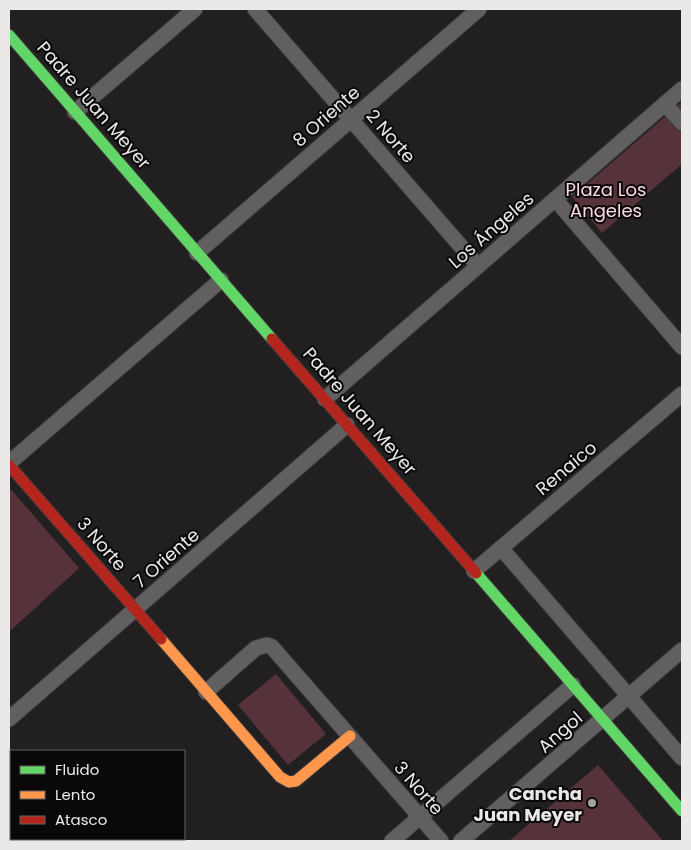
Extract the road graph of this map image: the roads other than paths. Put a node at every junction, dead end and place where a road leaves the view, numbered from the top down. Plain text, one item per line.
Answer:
1 (195, 9) edge
2 (255, 9) edge
3 (480, 9) edge
4 (9, 35) edge
5 (682, 89) edge
6 (665, 104) junction
7 (75, 112) junction
8 (351, 120) junction
9 (682, 123) edge
10 (555, 199) junction
11 (197, 252) junction
12 (478, 266) junction
13 (221, 280) junction
14 (682, 347) edge
15 (682, 394) edge
16 (325, 399) junction
17 (347, 425) junction
18 (9, 464) edge
19 (502, 548) junction
20 (474, 571) junction
21 (135, 610) junction
22 (682, 650) edge
23 (573, 685) junction
24 (206, 692) junction
25 (629, 696) junction
26 (9, 719) edge
27 (602, 719) junction
28 (350, 736) junction
29 (682, 758) edge
30 (682, 811) edge
31 (420, 817) junction
32 (392, 841) edge
33 (441, 841) edge
34 (462, 841) edge

1 - 7 street
2 - 8 street, 2 Norte
3 - 8 street, 8 Oriente
4 - 7 street, Padre Juan Meyer
5 - 6 street, Los Ángeles
6 - 9 street
6 - 10 street, Los Ángeles
7 - 11 street, Padre Juan Meyer
8 - 11 street, 8 Oriente
8 - 12 street, 2 Norte
10 - 12 street, Los Ángeles
10 - 14 street
11 - 13 street, Padre Juan Meyer
12 - 16 street, Los Ángeles
13 - 16 street, Padre Juan Meyer
13 - 18 street
15 - 19 street, Renaico
16 - 17 street, Padre Juan Meyer
17 - 20 street, Padre Juan Meyer
17 - 21 street, 7 Oriente
18 - 21 street, 3 Norte
19 - 20 street, Renaico
19 - 25 street
20 - 23 street, Padre Juan Meyer
21 - 24 street, 3 Norte
21 - 26 street, 7 Oriente
22 - 25 street, Angol
23 - 27 street, Padre Juan Meyer
23 - 31 street, Angol
24 - 28 street, 3 Norte
24 - 28 street, 3 Norte
25 - 27 street, Angol
25 - 29 street
27 - 30 street, Padre Juan Meyer
27 - 34 street, Angol
28 - 31 street, 3 Norte
31 - 32 street, Angol
31 - 33 street, 3 Norte

